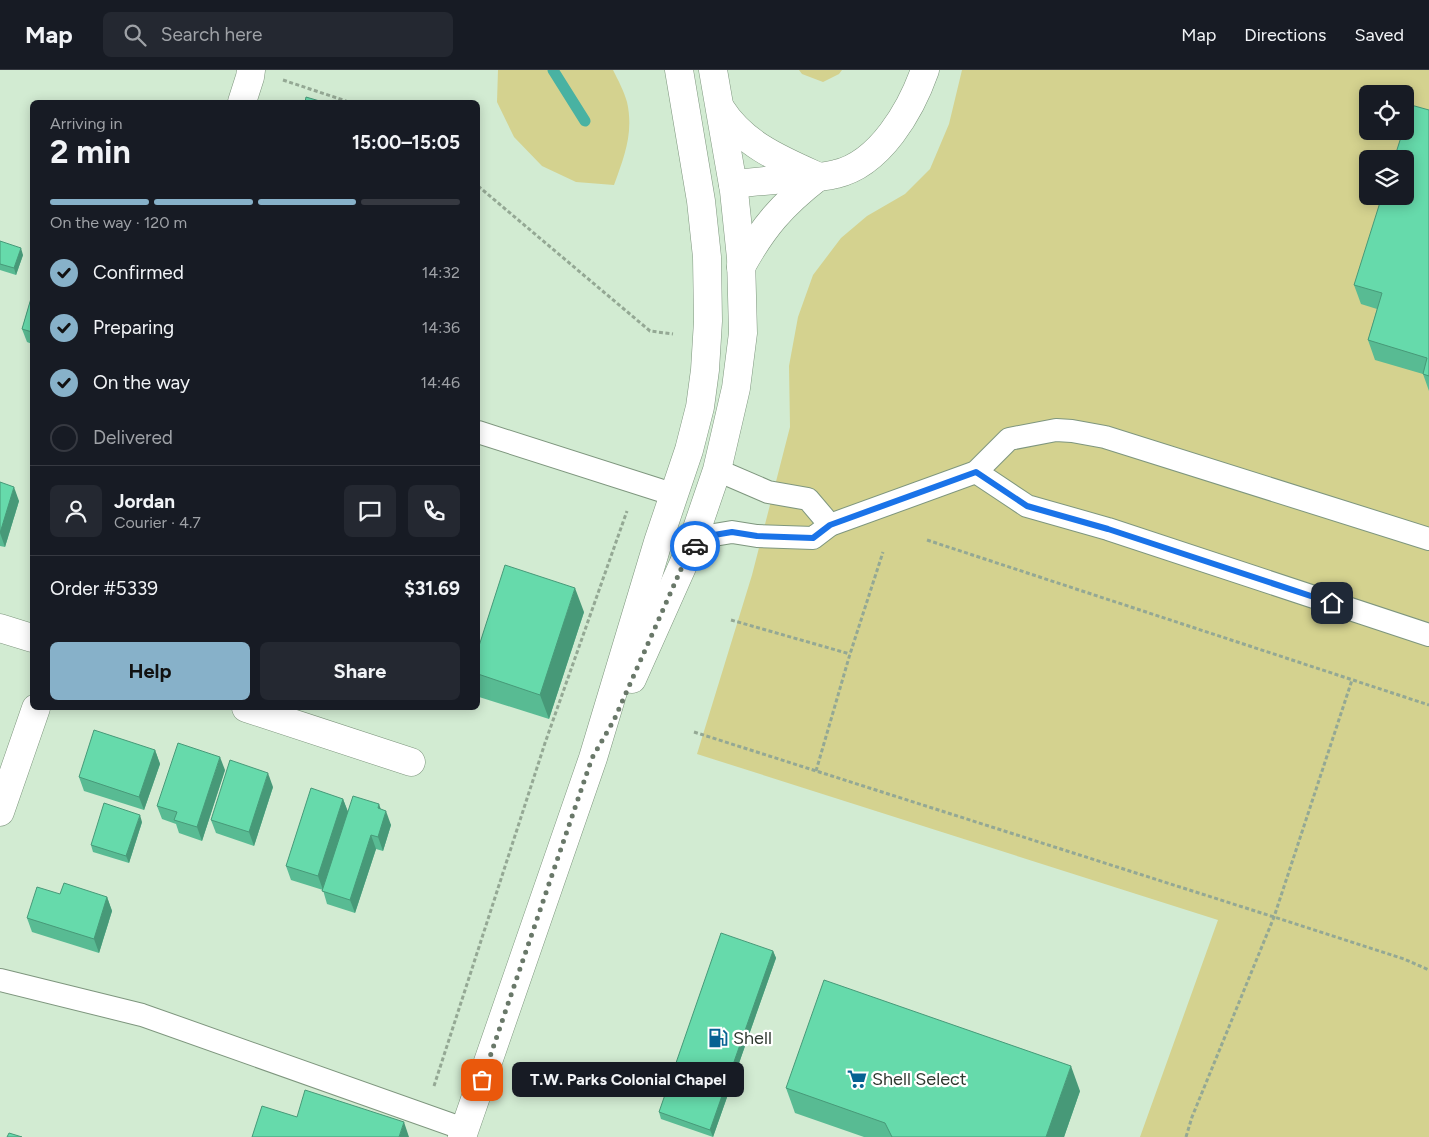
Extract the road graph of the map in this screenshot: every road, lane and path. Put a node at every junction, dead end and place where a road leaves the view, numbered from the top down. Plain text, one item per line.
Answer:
1 (679, 70) edge
2 (713, 70) edge
3 (925, 70) edge
4 (251, 73) edge
5 (243, 100) edge
6 (343, 100) edge
7 (720, 109) junction
8 (818, 177) junction
9 (733, 184) junction
10 (480, 188) edge
11 (741, 267) junction
12 (678, 335) dead end
13 (480, 433) edge
14 (717, 470) junction
15 (976, 472) junction
16 (636, 483) junction
17 (675, 495) junction
18 (830, 525) junction
19 (927, 540) dead end
20 (1429, 540) edge
21 (690, 549) junction
22 (882, 552) dead end
23 (731, 620) dead end
24 (0, 628) edge
25 (1429, 635) edge
26 (30, 637) edge
27 (850, 654) junction
28 (1352, 680) junction
29 (1429, 705) edge
30 (35, 710) edge
31 (252, 710) edge
32 (694, 732) dead end
33 (592, 758) junction
34 (411, 762) dead end
35 (816, 771) junction
36 (0, 812) edge
37 (1274, 917) junction
38 (1429, 970) edge
39 (0, 980) edge
40 (430, 1116) junction
41 (463, 1133) edge
42 (1186, 1137) edge

1 - 17 main road
2 - 7 main road
3 - 8 main road
4 - 5 main road
4 - 6 path
7 - 8 main road
7 - 9 main road
8 - 9 main road
8 - 11 main road
9 - 11 main road
10 - 12 path
11 - 14 main road
13 - 16 lane
14 - 18 lane
14 - 21 main road
15 - 18 lane
15 - 20 lane
15 - 25 lane
16 - 17 lane
16 - 40 path
17 - 33 main road
18 - 21 lane
19 - 28 path
21 - 33 main road
22 - 27 path
23 - 27 path
24 - 26 main road
27 - 35 path
28 - 29 path
28 - 37 path
30 - 36 main road
31 - 34 main road
32 - 35 path
33 - 41 main road
35 - 37 path
37 - 38 path
37 - 42 path
39 - 40 lane
40 - 41 lane

